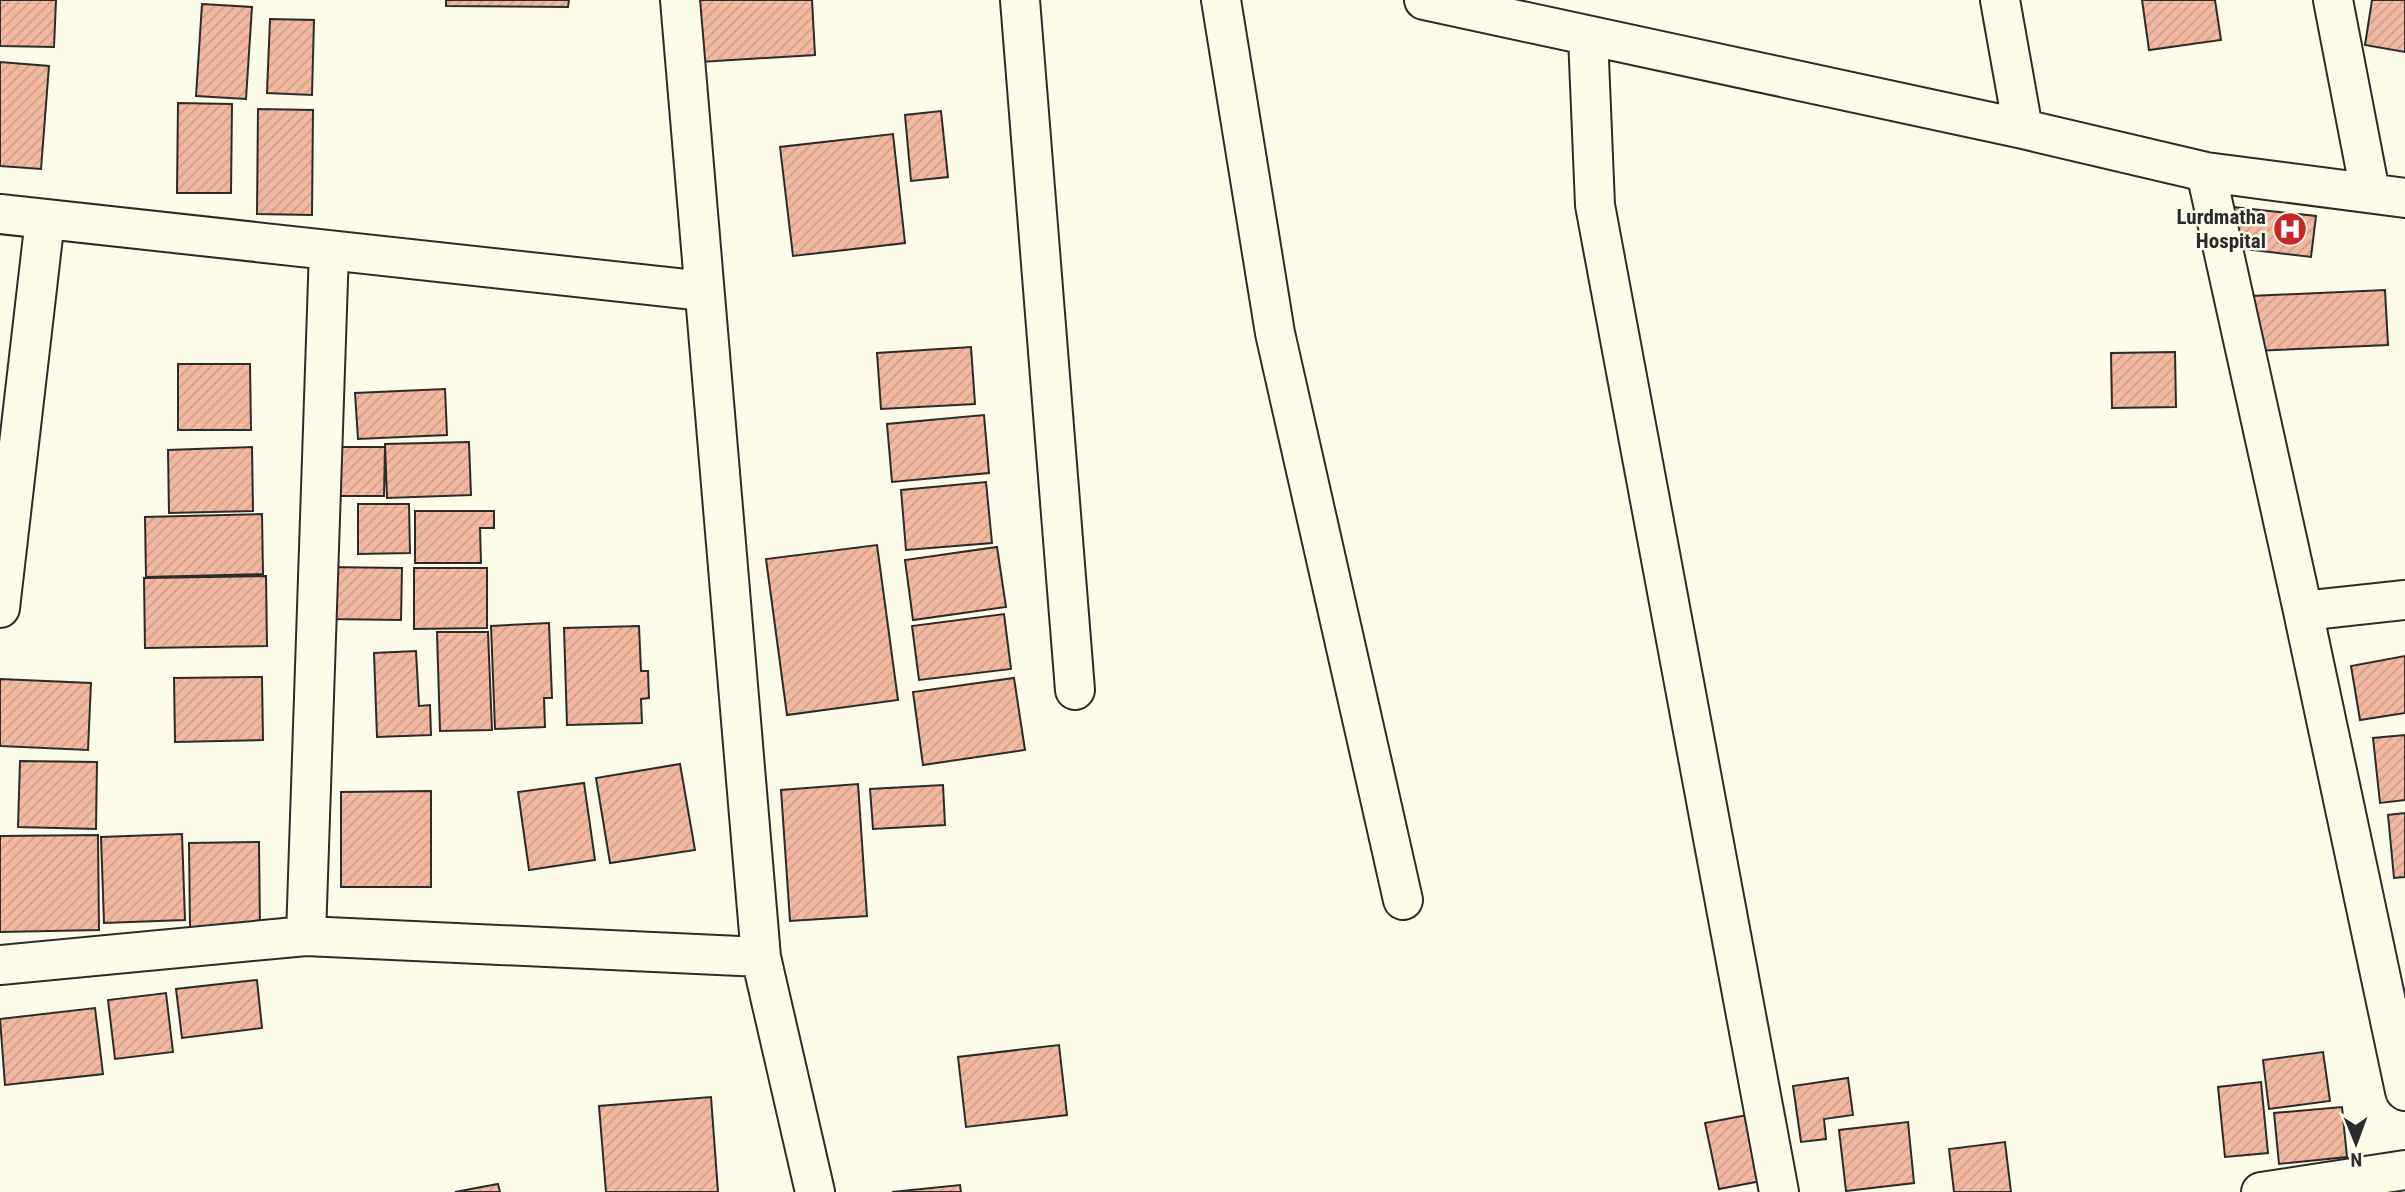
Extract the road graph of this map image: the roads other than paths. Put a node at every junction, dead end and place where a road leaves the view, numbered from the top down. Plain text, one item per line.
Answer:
1 (680, 0) edge
2 (1020, 0) edge
3 (1221, 0) edge
4 (2000, 0) edge
5 (2333, 0) edge
6 (1444, 2) edge
7 (1588, 36) junction
8 (2023, 130) junction
9 (2206, 172) junction
10 (2387, 195) edge
11 (0, 214) edge
12 (45, 219) junction
13 (330, 250) junction
14 (704, 291) junction
15 (2405, 600) edge
16 (0, 608) edge
17 (2303, 611) junction
18 (1074, 690) dead end
19 (1404, 900) dead end
20 (306, 936) junction
21 (761, 957) junction
22 (0, 965) edge
23 (2405, 1091) edge
24 (2405, 1170) edge
25 (815, 1192) edge
26 (1779, 1192) edge
27 (2261, 1192) edge

1 - 14 street
2 - 18 street
3 - 19 street
4 - 8 street
5 - 10 street
6 - 7 street
7 - 8 street
7 - 26 street
8 - 9 street
9 - 10 street
9 - 17 street
11 - 12 street
12 - 13 street
12 - 16 street
13 - 14 street
13 - 20 street
14 - 21 street
15 - 17 street
17 - 23 street
20 - 21 street
20 - 22 street
21 - 25 street
24 - 27 street

